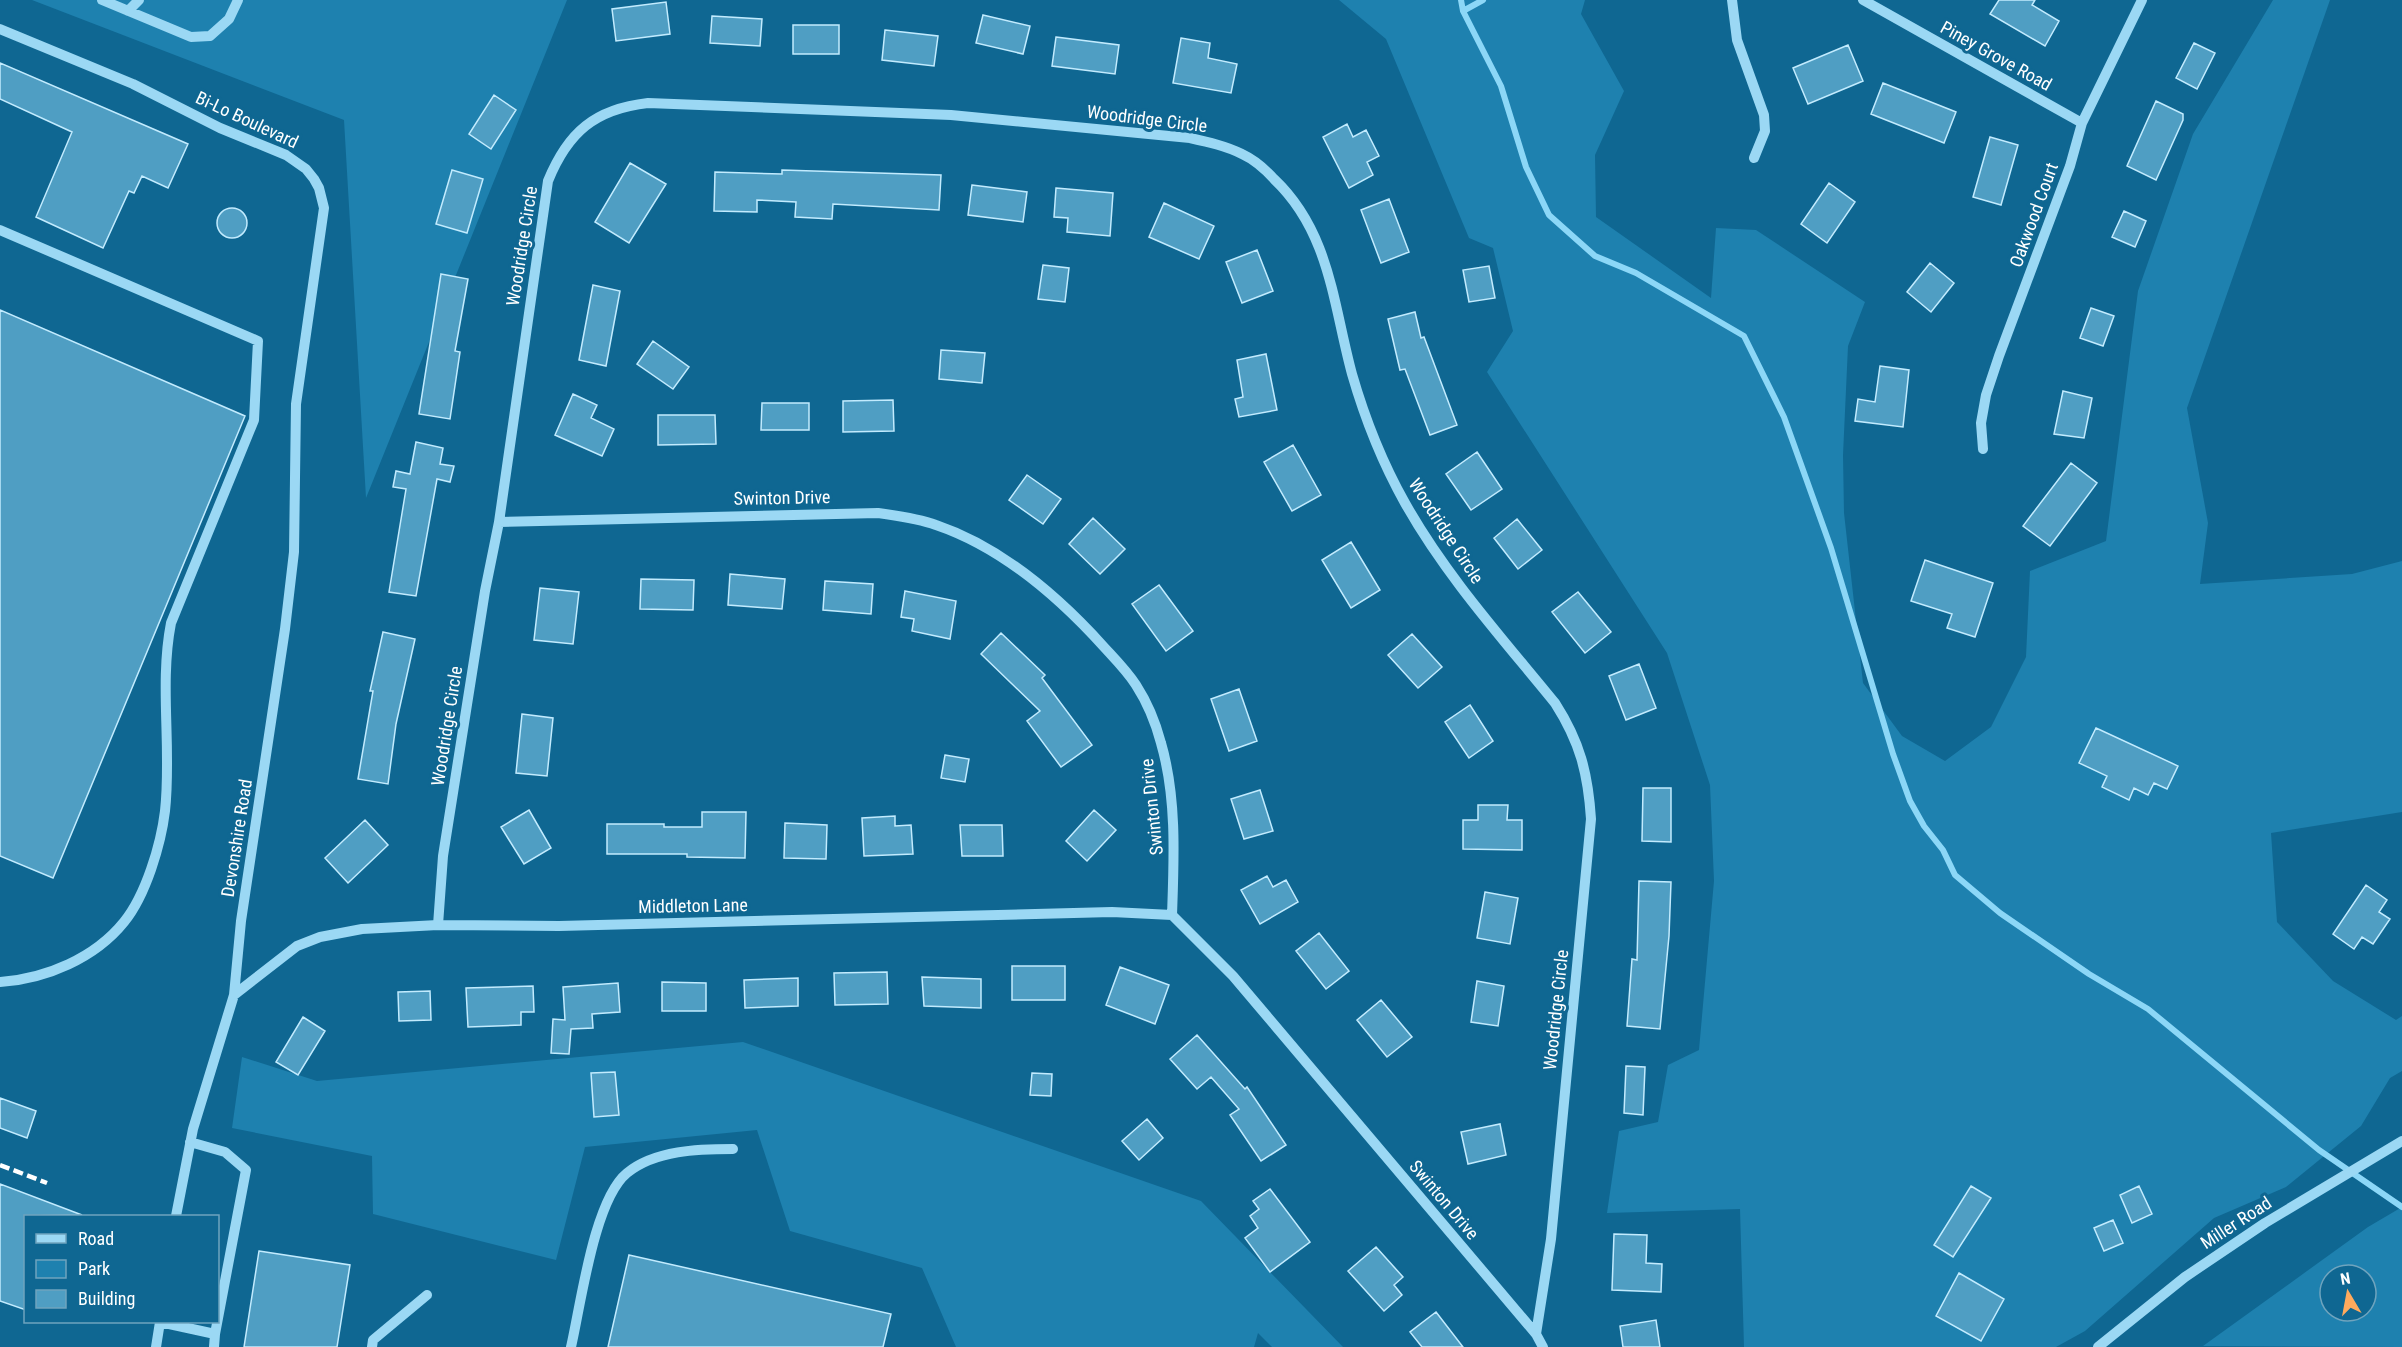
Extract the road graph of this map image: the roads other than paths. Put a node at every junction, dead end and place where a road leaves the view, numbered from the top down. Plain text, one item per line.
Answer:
1 (102, 0) edge
2 (139, 0) edge
3 (238, 0) edge
4 (1732, 0) edge
5 (1863, 0) edge
6 (2142, 0) edge
7 (128, 11) junction
8 (0, 29) edge
9 (2082, 123) junction
10 (1754, 158) dead end
11 (0, 230) edge
12 (1983, 449) dead end
13 (294, 458) joint
14 (499, 522) junction
15 (1172, 915) junction
16 (438, 925) junction
17 (0, 982) edge
18 (234, 995) junction
19 (2402, 1141) edge
20 (190, 1142) junction
21 (733, 1149) dead end
22 (176, 1215) edge
23 (427, 1295) dead end
24 (219, 1313) edge
25 (160, 1323) edge
26 (165, 1323) edge
27 (217, 1323) edge
28 (215, 1334) junction
29 (1536, 1334) junction
30 (156, 1347) edge
31 (214, 1347) edge
32 (372, 1347) edge
33 (571, 1347) edge
34 (1543, 1347) edge
35 (2098, 1347) edge

1 - 7 street
2 - 7 street
3 - 7 street
4 - 10 street
5 - 9 street, Piney Grove Road
6 - 9 street, Oakwood Court
8 - 13 street, Bi-Lo Boulevard
9 - 12 street, Oakwood Court
11 - 17 street
13 - 18 street, Devonshire Road
14 - 15 street, Swinton Drive
14 - 16 street, Woodridge Circle
14 - 29 street, Woodridge Circle
15 - 16 street, Middleton Lane
15 - 29 street, Swinton Drive
16 - 18 street, Middleton Lane
18 - 20 street, Devonshire Road
19 - 35 street, Miller Road
20 - 22 street, Devonshire Road
20 - 24 street
21 - 33 street
23 - 32 street
25 - 30 street
26 - 28 street
27 - 28 street
28 - 31 street
29 - 34 street, Swinton Drive

